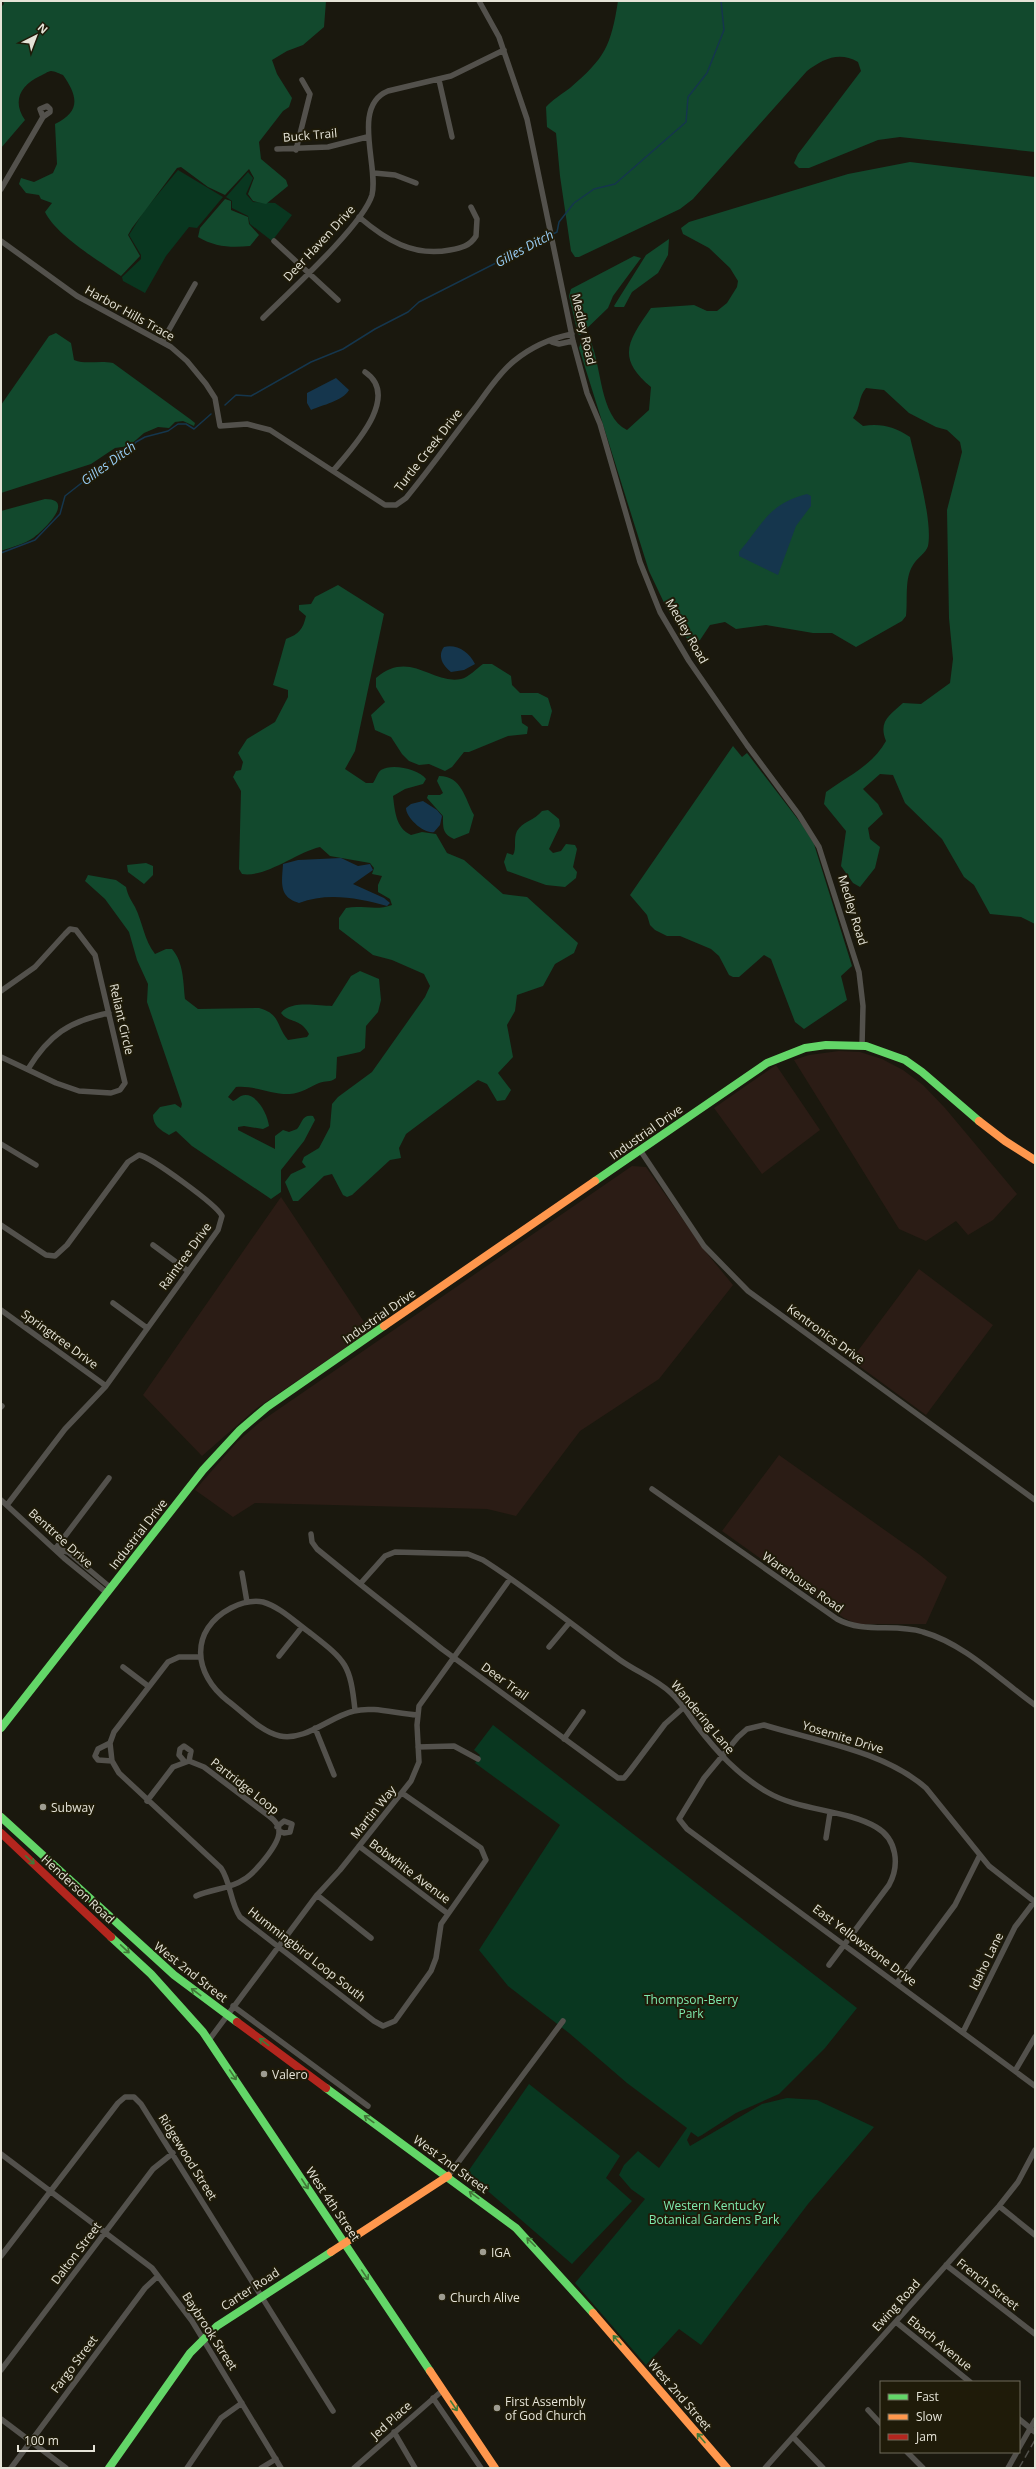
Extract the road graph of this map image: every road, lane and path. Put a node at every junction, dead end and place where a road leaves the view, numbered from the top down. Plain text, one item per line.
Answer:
1 (479, 1) edge
2 (504, 50) junction
3 (302, 80) dead end
4 (439, 80) junction
5 (43, 117) dead end
6 (368, 137) junction
7 (452, 137) dead end
8 (277, 149) dead end
9 (296, 150) junction
10 (374, 173) junction
11 (416, 184) dead end
12 (1, 189) edge
13 (471, 207) dead end
14 (359, 217) junction
15 (1, 241) edge
16 (274, 241) dead end
17 (308, 272) junction
18 (195, 284) dead end
19 (338, 300) dead end
20 (263, 318) dead end
21 (572, 334) junction
22 (574, 341) junction
23 (162, 342) junction
24 (552, 342) junction
25 (365, 372) dead end
26 (220, 426) joint
27 (334, 471) junction
28 (1, 991) edge
29 (109, 1013) junction
30 (862, 1046) junction
31 (1, 1057) edge
32 (28, 1069) junction
33 (1, 1144) edge
34 (640, 1150) junction
35 (1035, 1160) edge
36 (36, 1165) dead end
37 (1, 1225) edge
38 (153, 1245) dead end
39 (188, 1271) junction
40 (113, 1303) dead end
41 (1, 1310) edge
42 (147, 1328) junction
43 (106, 1386) junction
44 (109, 1478) dead end
45 (652, 1490) dead end
46 (1, 1500) edge
47 (1035, 1500) edge
48 (7, 1505) junction
49 (310, 1534) dead end
50 (56, 1548) junction
51 (242, 1574) dead end
52 (510, 1579) junction
53 (360, 1584) junction
54 (109, 1591) junction
55 (247, 1602) junction
56 (569, 1622) junction
57 (302, 1627) junction
58 (550, 1647) dead end
59 (279, 1656) dead end
60 (201, 1657) junction
61 (453, 1657) junction
62 (123, 1667) dead end
63 (148, 1686) junction
64 (1035, 1705) edge
65 (683, 1708) junction
66 (356, 1710) junction
67 (583, 1712) dead end
68 (417, 1715) junction
69 (1, 1728) edge
70 (315, 1728) junction
71 (564, 1739) junction
72 (110, 1743) junction
73 (418, 1747) junction
74 (721, 1757) junction
75 (478, 1759) dead end
76 (112, 1761) junction
77 (334, 1775) dead end
78 (402, 1793) junction
79 (147, 1800) junction
80 (830, 1813) junction
81 (1, 1817) edge
82 (681, 1823) joint
83 (1, 1833) edge
84 (826, 1838) dead end
85 (359, 1846) junction
86 (980, 1856) junction
87 (228, 1885) junction
88 (317, 1895) junction
89 (196, 1896) dead end
90 (1035, 1902) edge
91 (447, 1913) junction
92 (118, 1926) joint
93 (371, 1938) dead end
94 (845, 1945) junction
95 (278, 1946) junction
96 (139, 1962) joint
97 (828, 1965) dead end
98 (897, 1983) junction
99 (233, 2006) junction
100 (227, 2015) junction
101 (563, 2021) dead end
102 (963, 2032) junction
103 (1035, 2037) edge
104 (209, 2040) junction
105 (1015, 2071) junction
106 (1035, 2086) edge
107 (352, 2094) junction
108 (345, 2101) junction
109 (368, 2106) dead end
110 (1035, 2150) edge
111 (172, 2153) junction
112 (1, 2154) edge
113 (448, 2176) junction
114 (50, 2191) junction
115 (999, 2206) junction
116 (104, 2233) junction
117 (1035, 2235) edge
118 (344, 2242) junction
119 (1, 2256) edge
120 (946, 2265) junction
121 (158, 2276) junction
122 (262, 2296) junction
123 (896, 2322) junction
124 (1035, 2334) edge
125 (203, 2339) junction
126 (1, 2370) edge
127 (969, 2381) edge
128 (443, 2390) junction
129 (434, 2398) junction
130 (242, 2403) junction
131 (868, 2410) dead end
132 (332, 2411) dead end
133 (1, 2419) edge
134 (1020, 2420) edge
135 (1035, 2420) edge
136 (880, 2423) edge
137 (1033, 2430) edge
138 (394, 2432) junction
139 (793, 2437) junction
140 (31, 2441) junction
141 (1020, 2447) edge
142 (908, 2453) edge
143 (1016, 2453) edge
144 (276, 2459) junction
145 (11, 2468) edge
146 (66, 2468) edge
147 (109, 2468) edge
148 (187, 2468) edge
149 (261, 2468) edge
150 (281, 2468) edge
151 (354, 2468) edge
152 (415, 2468) edge
153 (480, 2468) edge
154 (495, 2468) edge
155 (727, 2468) edge
156 (765, 2468) edge
157 (823, 2468) edge
158 (923, 2468) edge
159 (1008, 2468) edge

1 - 2 street, Medley Road
2 - 4 street, Deer Haven Drive
2 - 21 street, Medley Road
3 - 9 street
4 - 6 street, Deer Haven Drive
4 - 7 street
5 - 12 street
6 - 9 street, Buck Trail
6 - 10 street, Deer Haven Drive
8 - 9 street, Buck Trail
10 - 11 street
10 - 14 street, Deer Haven Drive
13 - 14 street
14 - 17 street, Deer Haven Drive
15 - 23 street, Harbor Hills Trace
16 - 17 street
17 - 19 street
17 - 20 street, Deer Haven Drive
18 - 23 street
21 - 22 street, Medley Road
21 - 24 street, Turtle Creek Drive
22 - 24 street, Turtle Creek Drive
22 - 30 street, Medley Road
23 - 26 street, Harbor Hills Trace
24 - 27 street, Turtle Creek Drive
25 - 27 street
26 - 27 street, Turtle Creek Drive
28 - 29 street, Reliant Circle
29 - 32 street
29 - 32 street, Reliant Circle
30 - 34 main road, Industrial Drive
30 - 35 main road
31 - 32 street, Reliant Circle
33 - 36 street
34 - 47 street, Kentronics Drive
34 - 54 main road, Industrial Drive
37 - 39 street, Raintree Drive
38 - 39 street
39 - 42 street, Raintree Drive
40 - 42 street
41 - 43 street, Springtree Drive
42 - 43 street, Raintree Drive
43 - 48 street, Raintree Drive
44 - 50 street
45 - 64 street, Warehouse Road
46 - 48 street, Benttree Drive
48 - 50 street, Benttree Drive
49 - 53 street, Deer Trail
50 - 54 street, Benttree Drive
51 - 55 street
52 - 53 street, Wandering Lane
52 - 56 street, Wandering Lane
52 - 61 street, Martin Way
53 - 61 street, Deer Trail
54 - 69 main road, Industrial Drive
55 - 57 street
55 - 60 street
56 - 58 street
56 - 65 street, Wandering Lane
57 - 59 street
57 - 66 street
60 - 63 street
60 - 70 street
61 - 68 street, Martin Way
61 - 71 street, Deer Trail
62 - 63 street
63 - 72 street
65 - 71 street, Deer Trail
65 - 74 street, Wandering Lane
66 - 68 street
66 - 70 street
67 - 71 street
68 - 73 street, Martin Way
70 - 77 street
72 - 76 street
72 - 76 street
73 - 75 street
73 - 78 street, Martin Way
74 - 80 street, Wandering Lane
74 - 82 street, Yosemite Drive
74 - 86 street, Yosemite Drive
76 - 79 street, Hummingbird Loop South
78 - 85 street, Martin Way
78 - 91 street
79 - 87 street, Hummingbird Loop South
79 - 87 street, Partridge Loop
80 - 84 street
80 - 94 street, Wandering Lane
81 - 92 main road, Henderson Road
82 - 94 street, East Yellowstone Drive
83 -> 96 main road, Henderson Road
85 - 88 street, Martin Way
85 - 91 street, Bobwhite Avenue
86 - 90 street, Yosemite Drive
86 - 98 street
87 - 89 street, Partridge Loop
87 - 95 street, Hummingbird Loop South
88 - 93 street
88 - 95 street, Martin Way
90 - 102 street, Idaho Lane
91 - 95 street, Hummingbird Loop South
100 -> 92 main road, West 2nd Street
94 - 97 street, Wandering Lane
94 - 98 street, East Yellowstone Drive
95 - 99 street, Martin Way
96 - 104 main road, West 4th Street
98 - 102 street, East Yellowstone Drive
99 - 100 street, Martin Way
99 - 107 street, West 2nd Street
100 - 104 street, Martin Way
108 -> 100 main road, West 2nd Street
101 - 113 street
102 - 105 street, East Yellowstone Drive
103 - 105 street
104 -> 118 main road, West 4th Street
105 - 106 street, East Yellowstone Drive
107 - 108 street
107 - 109 street, West 2nd Street
113 -> 108 main road, West 2nd Street
110 - 115 street, Ewing Road
111 - 114 street, Ridgewood Street
111 - 116 street, Dalton Street
111 - 122 street, Ridgewood Street
112 - 114 street, Baybrook Street
113 - 118 main road, Carter Road
155 -> 113 main road, West 2nd Street
114 - 116 street, Baybrook Street
114 - 119 street, Ridgewood Street
115 - 117 street
115 - 120 street, Ewing Road
116 - 121 street, Baybrook Street
116 - 126 street, Dalton Street
118 - 122 main road, Carter Road
118 -> 128 main road, West 4th Street
120 - 123 street, Ewing Road
120 - 124 street, French Street
121 - 125 street, Baybrook Street
121 - 140 street, Fargo Street
122 - 125 main road, Carter Road
122 - 132 street, Ridgewood Street
123 - 127 street, Ebach Avenue
123 - 139 street, Ewing Road
125 - 130 street, Baybrook Street
125 - 147 main road, Carter Road
128 - 129 street, Jed Place
128 -> 154 main road, West 4th Street
129 - 138 street, Jed Place
129 - 153 street
130 - 144 street, Baybrook Street
130 - 148 street
131 - 136 street
133 - 140 street
134 - 137 street
135 - 137 street
137 - 141 street
138 - 151 street, Jed Place
138 - 152 street
139 - 156 street, Ewing Road
139 - 157 street
140 - 145 street, Fargo Street
140 - 146 street
142 - 158 street
143 - 159 street
144 - 149 street
144 - 150 street, Baybrook Street

